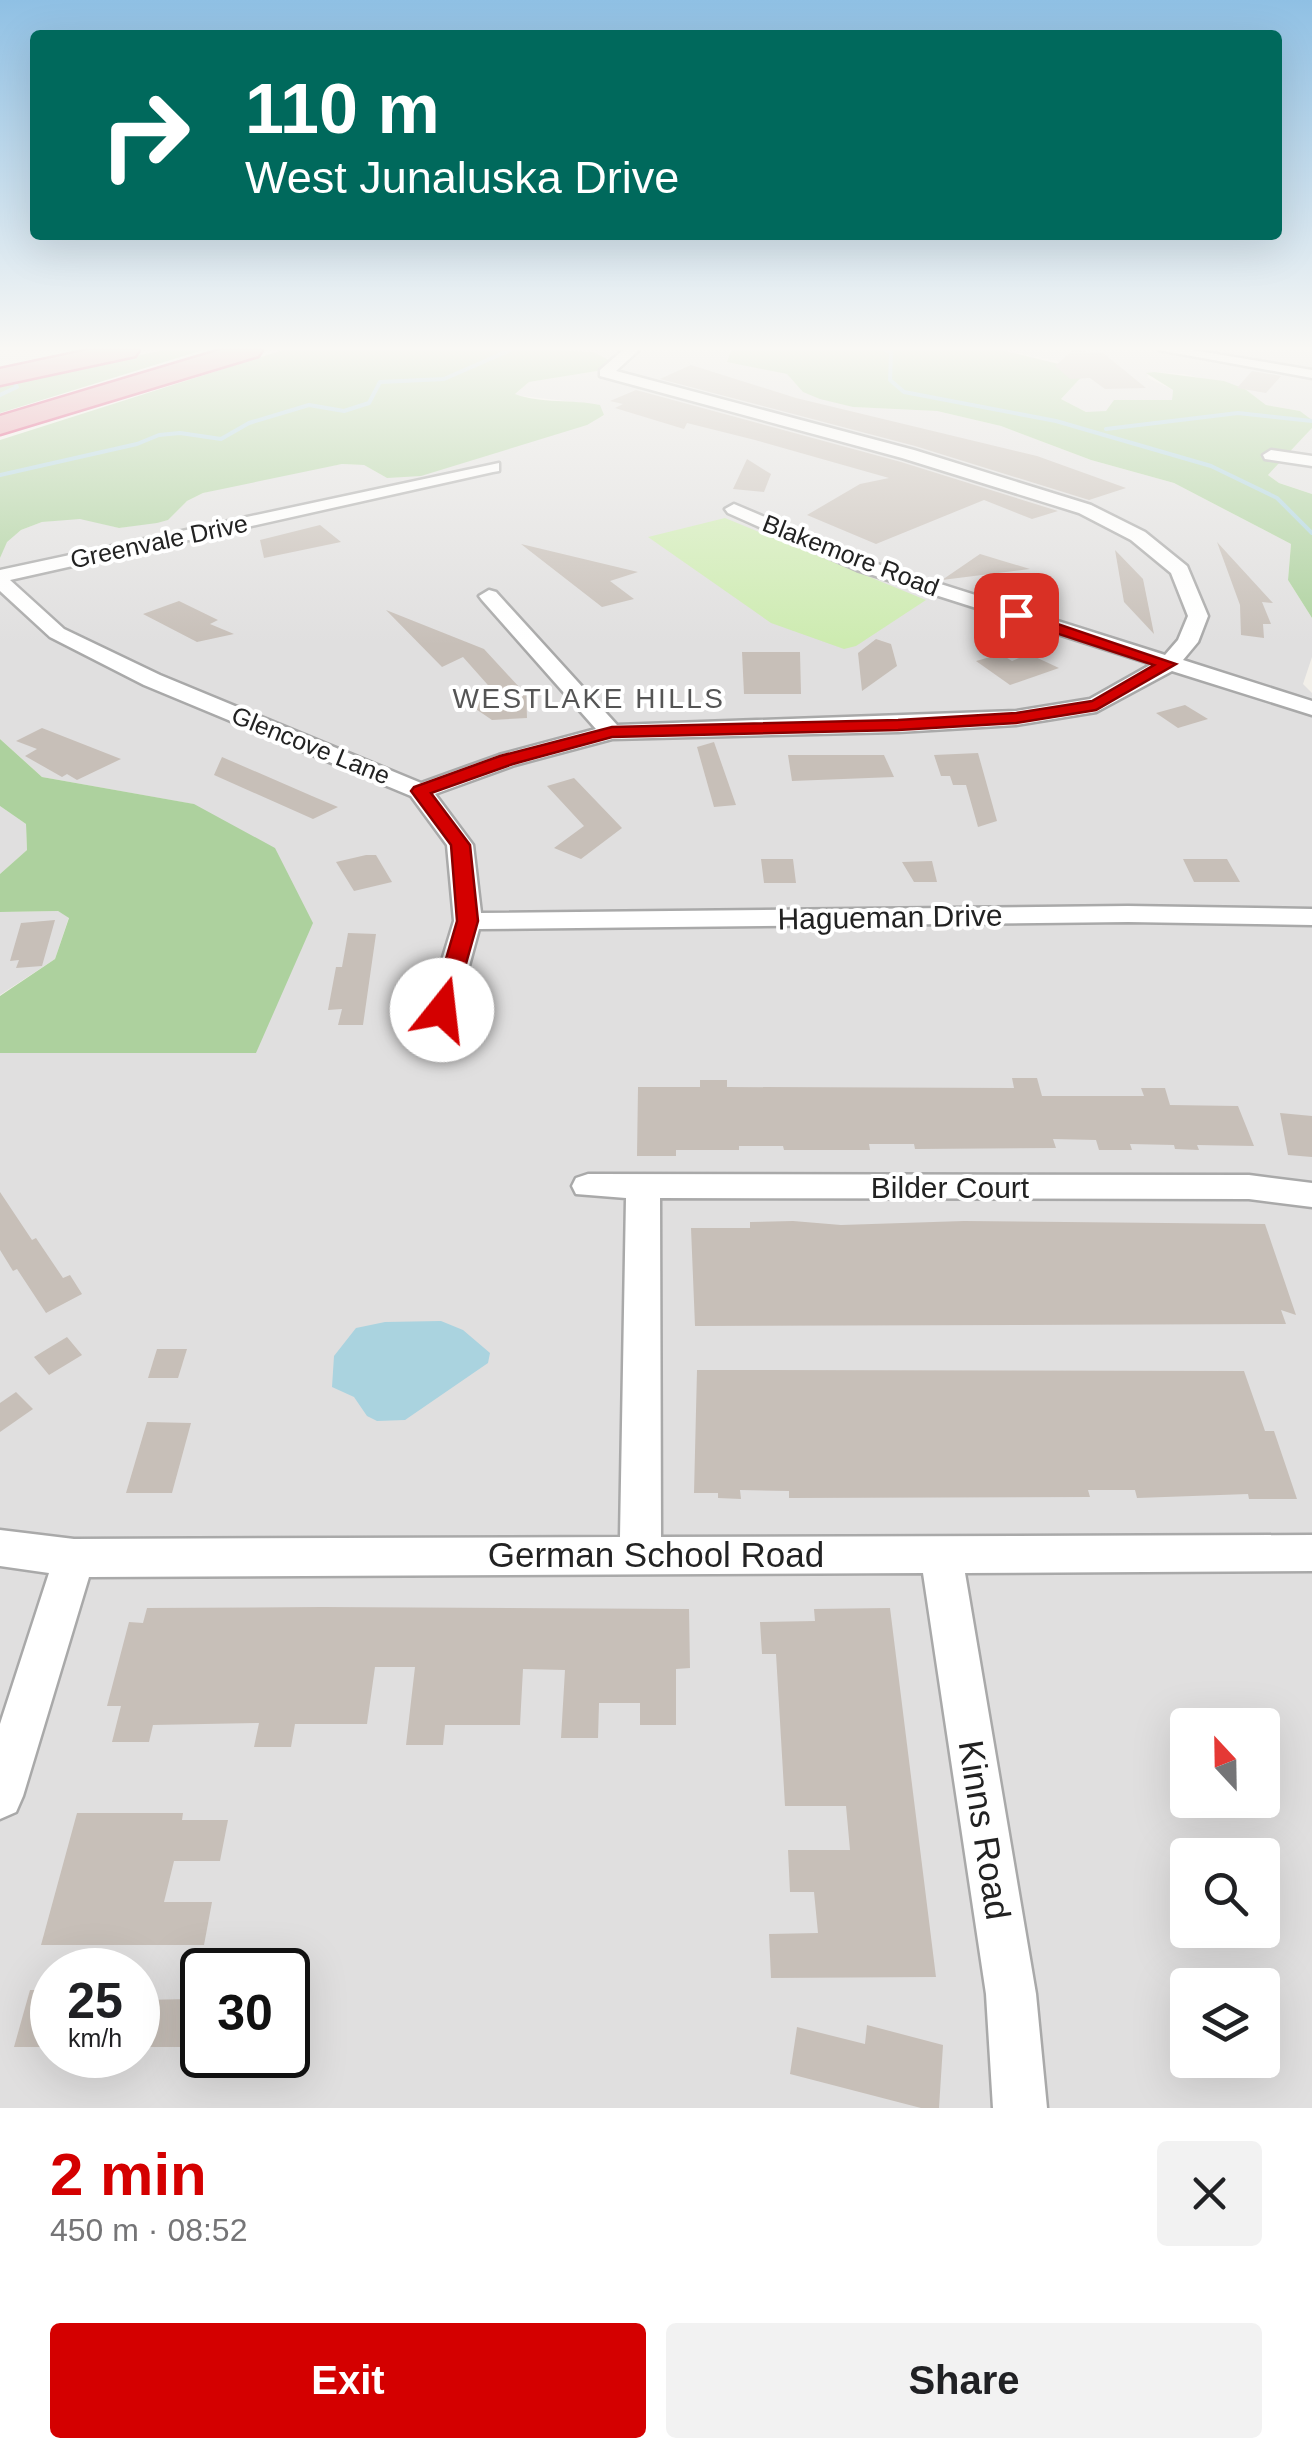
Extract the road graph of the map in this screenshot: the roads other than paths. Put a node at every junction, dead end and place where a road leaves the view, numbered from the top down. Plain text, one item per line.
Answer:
1 (887, 448) edge
2 (1271, 454) dead end
3 (1312, 461) edge
4 (493, 466) dead end
5 (734, 508) dead end
6 (0, 578) edge
7 (489, 596) dead end
8 (1168, 664) junction
9 (1312, 708) edge
10 (612, 732) junction
11 (420, 791) junction
12 (1312, 917) edge
13 (468, 921) junction
14 (442, 1010) dead end
15 (588, 1186) dead end
16 (643, 1187) junction
17 (1312, 1196) edge
18 (0, 1548) edge
19 (1312, 1553) edge
20 (640, 1554) junction
21 (940, 1554) junction
22 (74, 1558) junction
23 (0, 1796) edge
24 (1020, 2108) edge

1 - 8 street
2 - 3 street
4 - 6 street, Greenvale Drive
5 - 8 street, Blakemore Road
6 - 11 street, Glencove Lane
7 - 10 street
8 - 9 street, Blakemore Road
8 - 10 street
10 - 11 street
11 - 13 street, Glencove Lane
12 - 13 street, Hagueman Drive
13 - 14 street, Glencove Lane
15 - 16 street, Bilder Court
16 - 17 street, Bilder Court
16 - 20 street
18 - 22 street, German School Road
19 - 21 street, German School Road
20 - 21 street, German School Road
20 - 22 street, German School Road
21 - 24 street, Kinns Road
22 - 23 street

